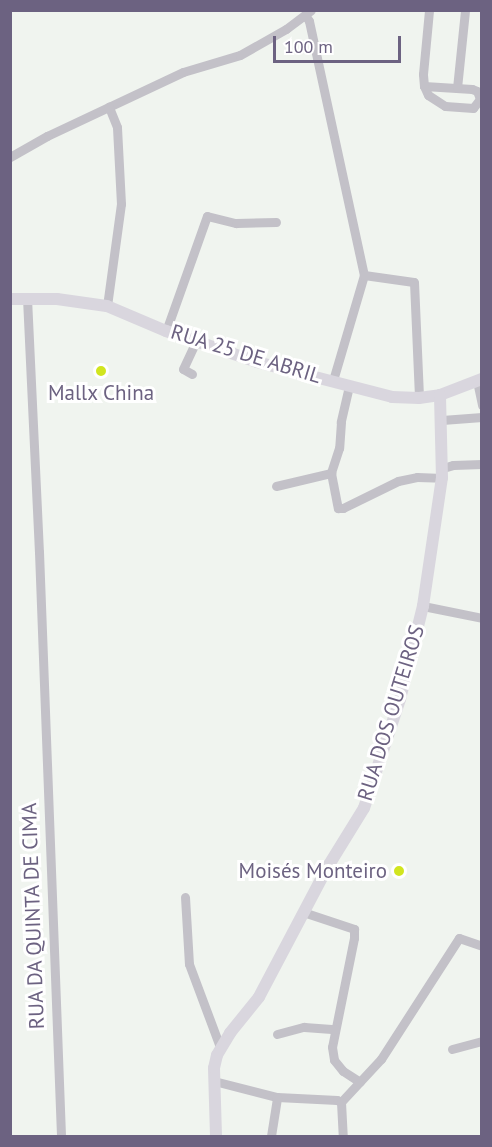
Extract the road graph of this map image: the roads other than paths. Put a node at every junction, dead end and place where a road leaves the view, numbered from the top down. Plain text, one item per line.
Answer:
1 (429, 10) edge
2 (465, 10) edge
3 (308, 13) edge
4 (424, 86) junction
5 (457, 88) junction
6 (109, 107) junction
7 (10, 157) edge
8 (276, 222) dead end
9 (364, 275) junction
10 (16, 297) edge
11 (107, 306) junction
12 (166, 331) junction
13 (196, 341) junction
14 (192, 374) dead end
15 (333, 380) junction
16 (479, 380) edge
17 (350, 386) junction
18 (440, 395) junction
19 (419, 398) junction
20 (482, 405) edge
21 (482, 417) edge
22 (442, 420) junction
23 (482, 464) edge
24 (331, 473) junction
25 (442, 473) junction
26 (276, 486) dead end
27 (423, 606) junction
28 (482, 618) edge
29 (185, 897) dead end
30 (303, 912) junction
31 (482, 946) edge
32 (335, 1029) junction
33 (277, 1034) dead end
34 (482, 1041) edge
35 (220, 1047) junction
36 (452, 1049) dead end
37 (214, 1081) junction
38 (360, 1082) junction
39 (276, 1097) junction
40 (341, 1102) junction
41 (61, 1137) edge
42 (216, 1137) edge
43 (271, 1137) edge
44 (343, 1137) edge

1 - 4 street
2 - 5 street
3 - 6 street
3 - 9 street
4 - 5 street
4 - 5 street
6 - 7 street
6 - 11 street
8 - 12 street
9 - 15 street
9 - 19 street
10 - 11 street, RUA 25 DE ABRIL
10 - 41 street, RUA DA QUINTA DE CIMA
11 - 12 street, RUA 25 DE ABRIL
12 - 13 street, RUA 25 DE ABRIL
13 - 14 street
13 - 15 street, RUA 25 DE ABRIL
15 - 17 street, RUA 25 DE ABRIL
16 - 18 street, RUA 25 DE ABRIL
16 - 20 street
17 - 19 street, RUA 25 DE ABRIL
17 - 24 street
18 - 19 street, RUA 25 DE ABRIL
18 - 22 street, RUA DOS OUTEIROS
21 - 22 street
22 - 25 street, RUA DOS OUTEIROS
23 - 25 street
24 - 25 street
24 - 26 street
25 - 27 street, RUA DOS OUTEIROS
27 - 28 street
27 - 30 street, RUA DOS OUTEIROS
29 - 35 street
30 - 32 street
30 - 35 street, RUA DOS OUTEIROS
31 - 38 street
32 - 33 street
32 - 38 street
34 - 36 street
35 - 37 street, RUA DOS OUTEIROS
37 - 39 street
37 - 42 street, RUA DOS OUTEIROS
38 - 40 street
39 - 40 street
39 - 43 street
40 - 44 street

